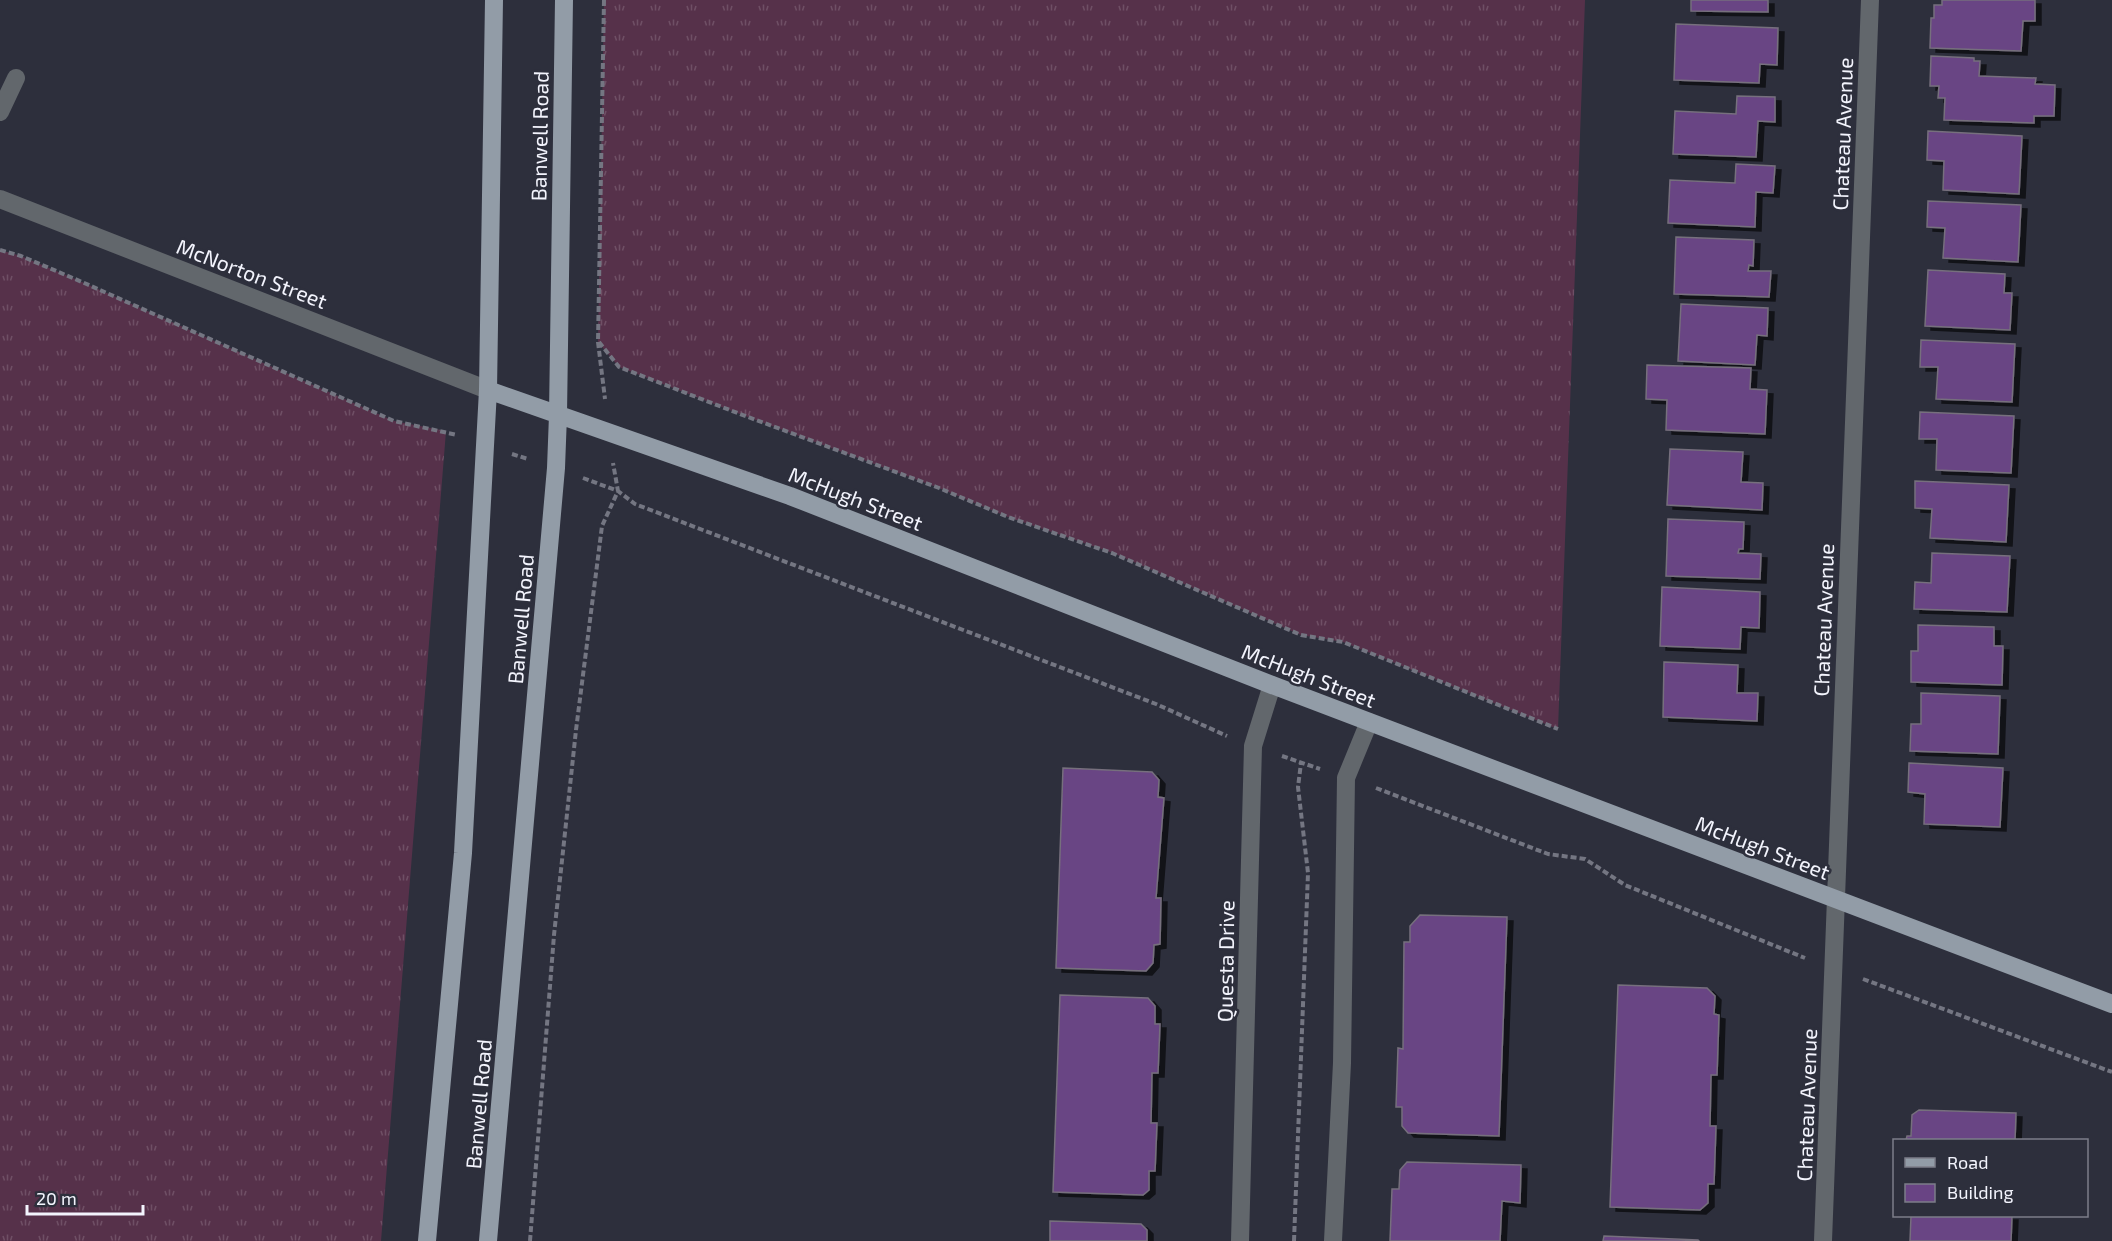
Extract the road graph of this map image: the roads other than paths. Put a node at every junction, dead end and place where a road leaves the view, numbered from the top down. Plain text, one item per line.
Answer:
1 (494, 0) edge
2 (564, 0) edge
3 (1870, 0) edge
4 (16, 78) dead end
5 (0, 112) edge
6 (0, 199) edge
7 (488, 390) junction
8 (558, 415) junction
9 (1272, 685) junction
10 (1369, 722) junction
11 (1835, 899) junction
12 (2112, 1004) edge
13 (428, 1241) edge
14 (488, 1241) edge
15 (1240, 1241) edge
16 (1333, 1241) edge
17 (1823, 1241) edge

1 - 7 main road, Banwell Road
2 - 8 main road, Banwell Road
3 - 11 street, Chateau Avenue
4 - 5 street
6 - 7 street, McNorton Street
7 - 8 main road, McHugh Street
7 - 13 main road, Banwell Road
8 - 9 main road, McHugh Street
8 - 14 main road, Banwell Road
9 - 10 main road, McHugh Street
9 - 15 street, Questa Drive
10 - 11 main road, McHugh Street
10 - 16 street
11 - 12 main road, McHugh Street
11 - 17 street, Chateau Avenue

